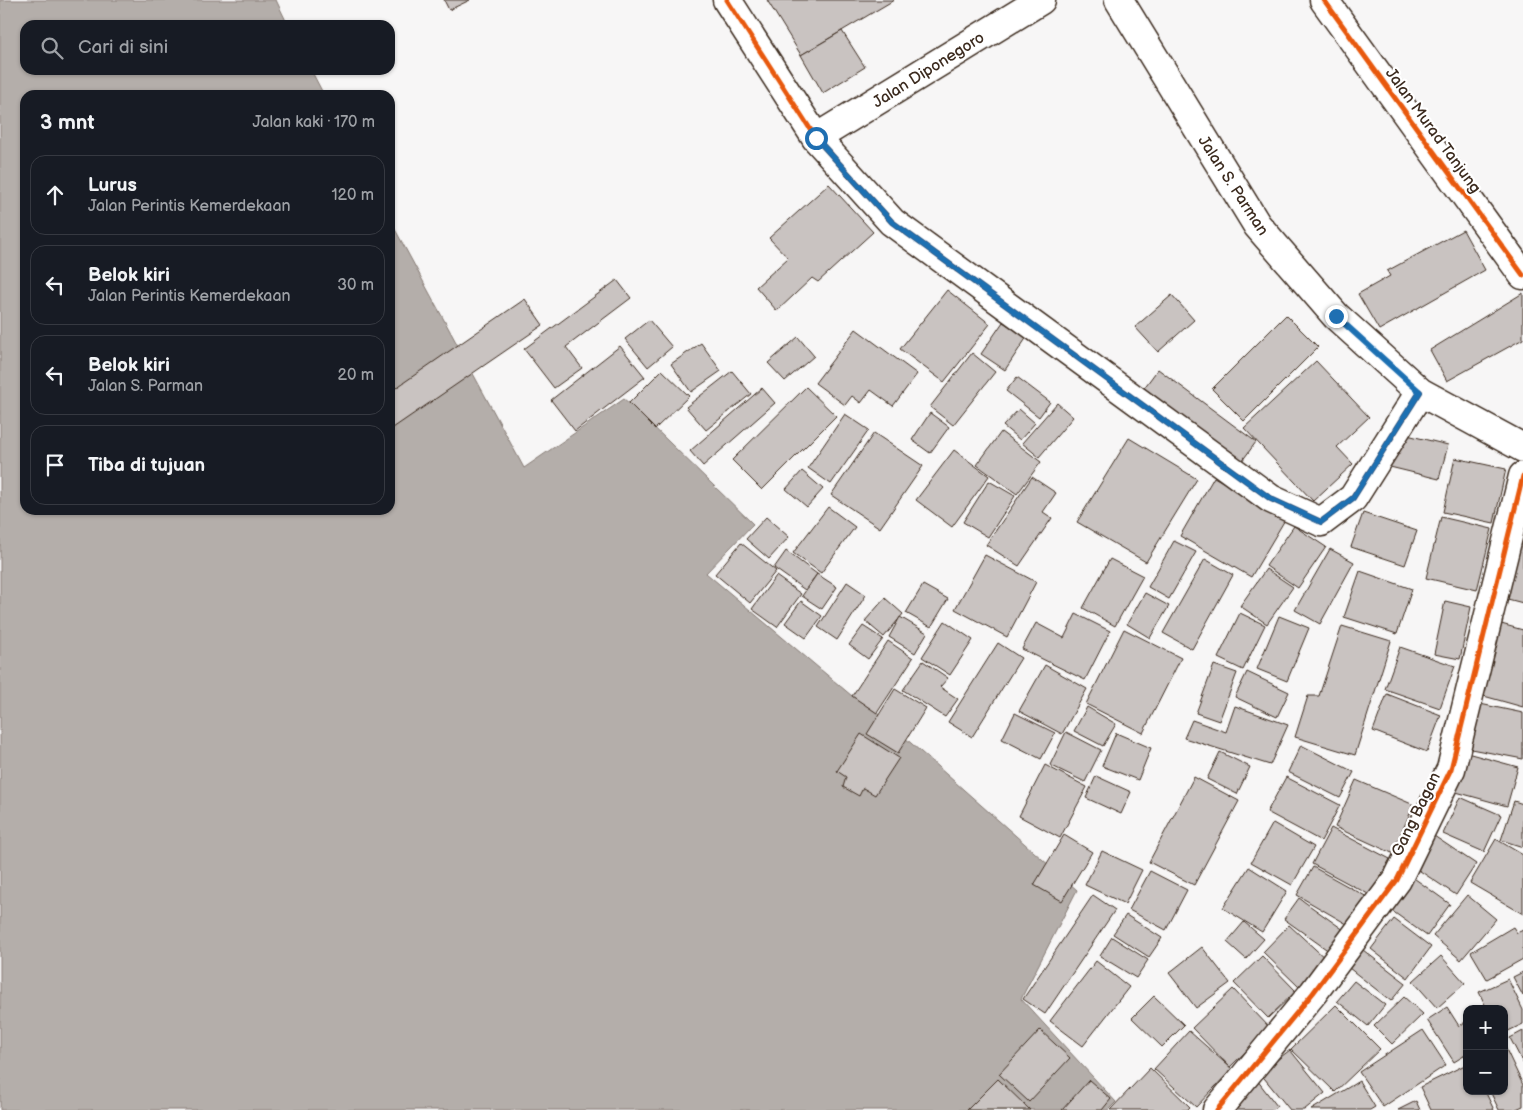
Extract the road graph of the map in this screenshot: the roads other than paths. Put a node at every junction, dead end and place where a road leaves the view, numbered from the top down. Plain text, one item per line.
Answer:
1 (727, 0) edge
2 (1041, 0) edge
3 (1119, 0) edge
4 (1324, 0) edge
5 (816, 138) junction
6 (1523, 275) edge
7 (1420, 392) junction
8 (1523, 448) edge
9 (1523, 476) edge
10 (1217, 1110) edge

1 - 5 street
2 - 5 street, Jalan Diponegoro
3 - 7 street, Jalan S. Parman
4 - 6 street, Jalan Murad Tanjung
5 - 7 street
7 - 8 street, Jalan S. Parman
9 - 10 street, Gang Bagan

